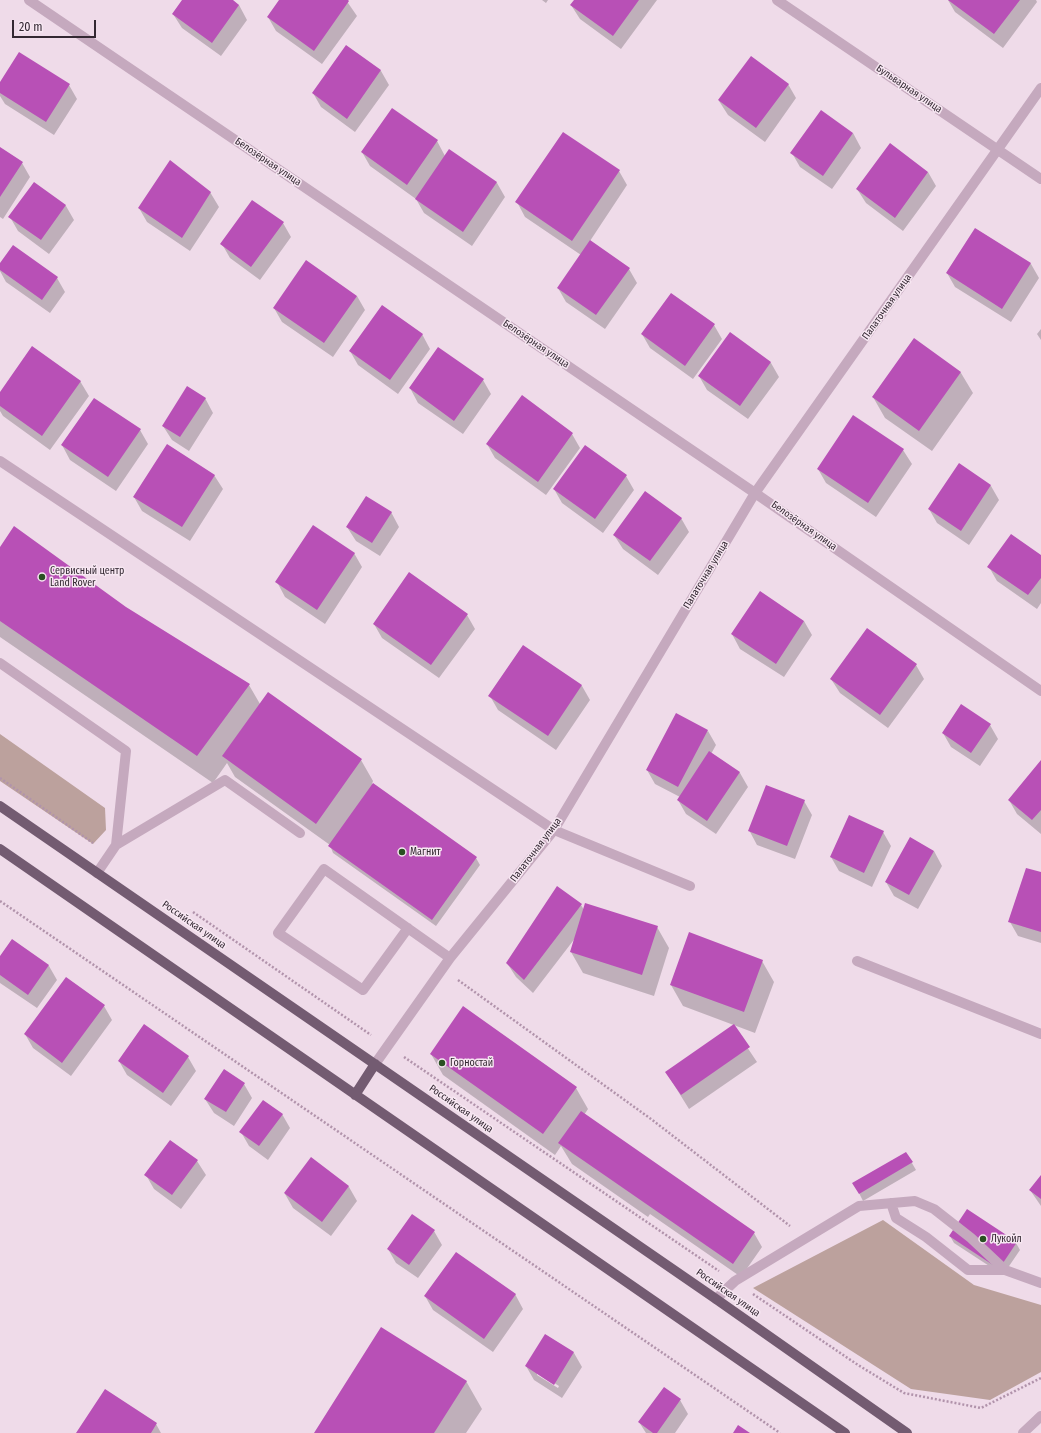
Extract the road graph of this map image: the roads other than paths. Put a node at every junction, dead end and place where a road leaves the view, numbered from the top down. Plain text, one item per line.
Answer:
1 (29, 0) edge
2 (777, 0) edge
3 (1041, 88) edge
4 (998, 149) junction
5 (1041, 179) edge
6 (0, 461) edge
7 (756, 493) junction
8 (0, 663) edge
9 (1041, 691) edge
10 (0, 806) edge
11 (554, 830) junction
12 (300, 833) dead end
13 (116, 845) junction
14 (0, 849) edge
15 (98, 873) junction
16 (690, 886) dead end
17 (408, 928) junction
18 (450, 958) junction
19 (857, 961) dead end
20 (1041, 1034) edge
21 (375, 1064) junction
22 (355, 1095) junction
23 (891, 1203) junction
24 (1005, 1270) junction
25 (1041, 1282) edge
26 (716, 1299) junction
27 (1041, 1416) edge
28 (845, 1433) edge
29 (907, 1433) edge
30 (1023, 1433) edge

1 - 7 street, Белозёрная улица
2 - 4 street, Бульварная улица
3 - 4 street, Палаточная улица
4 - 5 street, Бульварная улица
4 - 7 street, Палаточная улица
6 - 11 street
7 - 9 street, Белозёрная улица
7 - 11 street, Палаточная улица
8 - 13 street
10 - 15 main road, Российская улица
11 - 16 street
11 - 18 street, Палаточная улица
12 - 13 street
13 - 15 street
14 - 22 main road
15 - 21 main road, Российская улица
17 - 17 street
17 - 18 street
18 - 21 street, Палаточная улица
19 - 20 street
21 - 22 main road
21 - 26 main road, Российская улица
22 - 28 main road
23 - 24 street
23 - 24 street
23 - 26 street
24 - 25 street
26 - 29 main road, Российская улица
27 - 30 street

